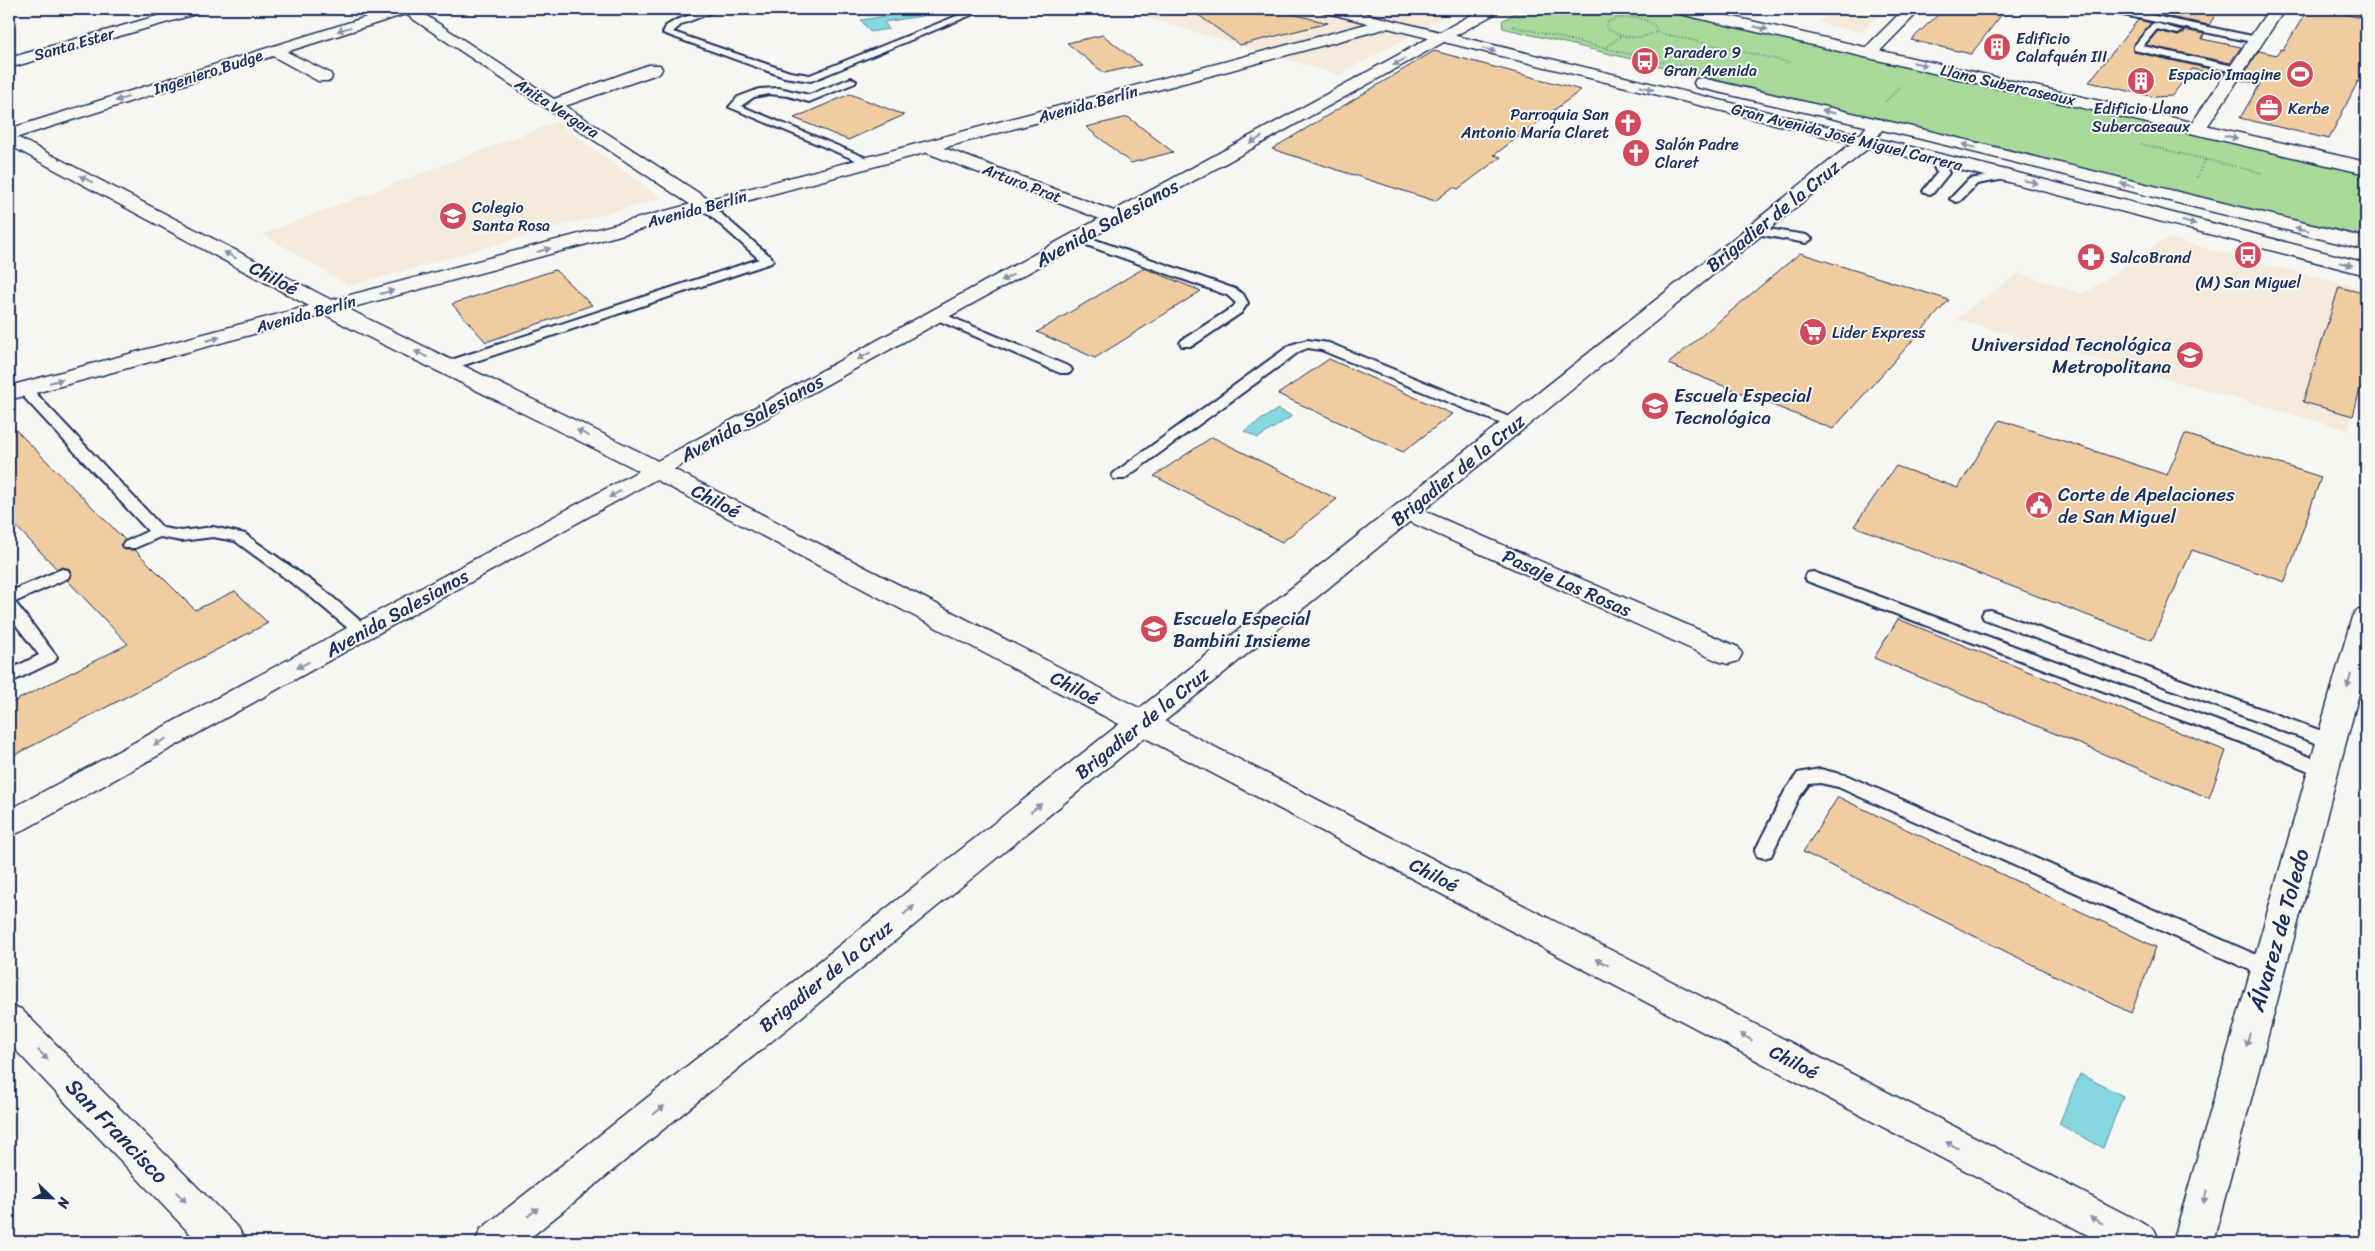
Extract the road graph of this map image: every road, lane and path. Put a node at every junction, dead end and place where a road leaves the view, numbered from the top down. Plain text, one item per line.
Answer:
1 (198, 9) edge
2 (406, 9) edge
3 (716, 9) edge
4 (981, 9) edge
5 (1328, 9) edge
6 (1493, 9) edge
7 (1680, 9) edge
8 (1914, 9) edge
9 (2109, 9) edge
10 (2277, 9) edge
11 (1385, 24) junction
12 (1463, 25) junction
13 (2219, 28) dead end
14 (1440, 29) junction
15 (2178, 31) dead end
16 (1622, 35) junction
17 (2235, 35) junction
18 (2204, 36) dead end
19 (2255, 43) junction
20 (1537, 44) dead end
21 (1605, 48) dead end
22 (275, 50) junction
23 (1869, 53) junction
24 (9, 63) edge
25 (1924, 65) junction
26 (654, 69) dead end
27 (2238, 70) junction
28 (324, 77) dead end
29 (1688, 79) dead end
30 (851, 81) dead end
31 (552, 105) junction
32 (1874, 124) junction
33 (2197, 129) junction
34 (2220, 134) junction
35 (9, 136) edge
36 (928, 147) junction
37 (1934, 158) junction
38 (870, 163) junction
39 (2366, 168) edge
40 (2007, 176) junction
41 (2195, 182) dead end
42 (1929, 191) dead end
43 (1956, 199) dead end
44 (708, 207) junction
45 (1116, 218) junction
46 (1756, 231) junction
47 (1079, 238) junction
48 (1806, 239) dead end
49 (2366, 244) edge
50 (2366, 269) edge
51 (330, 308) junction
52 (938, 316) junction
53 (1187, 343) dead end
54 (447, 366) junction
55 (1065, 370) dead end
56 (16, 391) edge
57 (1514, 424) junction
58 (657, 470) junction
59 (1119, 476) dead end
60 (1406, 512) junction
61 (158, 532) junction
62 (130, 544) dead end
63 (62, 574) dead end
64 (1813, 577) dead end
65 (9, 598) edge
66 (9, 606) edge
67 (1990, 614) dead end
68 (2364, 630) edge
69 (363, 632) junction
70 (1728, 654) dead end
71 (9, 677) edge
72 (1141, 723) junction
73 (2328, 756) junction
74 (9, 824) edge
75 (1764, 851) dead end
76 (2268, 969) junction
77 (9, 1020) edge
78 (225, 1242) edge
79 (495, 1242) edge
80 (2140, 1242) edge
81 (2193, 1242) edge

1 - 24 street, Santa Ester
2 -> 22 street, Ingeniero Budge
2 - 31 street, Anita Vergara
3 - 4 lane
5 - 11 street, Gran Avenida José Miguel Carrera
6 - 12 street, Avenida Salesianos
7 -> 23 street, Llano Subercaseaux
8 - 23 street
9 - 17 lane
10 - 19 street
11 - 14 street, Gran Avenida José Miguel Carrera
11 - 36 street, Avenida Berlín
12 - 14 street, Avenida Salesianos
12 - 20 street
13 - 17 lane
14 -> 32 street, Gran Avenida José Miguel Carrera
14 -> 45 street, Avenida Salesianos
15 - 27 lane
16 - 16 path
16 - 21 path
17 - 19 lane
18 - 19 lane
19 - 27 street
22 - 28 street
22 -> 35 street, Ingeniero Budge
23 -> 25 street, Llano Subercaseaux
25 - 32 path
25 - 33 street, Llano Subercaseaux
26 - 31 street
27 - 33 street
32 -> 29 street, Gran Avenida José Miguel Carrera
30 - 38 lane
31 - 44 street, Anita Vergara
32 - 37 street, Gran Avenida José Miguel Carrera
32 - 46 street, Brigadier de la Cruz
49 -> 32 street, Gran Avenida José Miguel Carrera
33 - 34 street, Llano Subercaseaux
34 -> 39 street, Llano Subercaseaux
34 - 41 path
51 -> 35 street, Chiloé
36 - 38 street, Avenida Berlín
36 - 45 street, Arturo Prat
37 - 40 street, Gran Avenida José Miguel Carrera
37 - 42 lane
38 - 44 street, Avenida Berlín
40 - 43 lane
40 -> 50 street, Gran Avenida José Miguel Carrera
51 -> 44 street, Avenida Berlín
44 - 54 lane
45 - 47 street, Avenida Salesianos
46 - 48 lane
46 - 57 street, Brigadier de la Cruz
47 -> 52 street, Avenida Salesianos
47 - 53 lane
54 -> 51 street, Chiloé
56 -> 51 street, Avenida Berlín
52 - 55 lane
52 -> 58 street, Avenida Salesianos
58 -> 54 street, Chiloé
56 - 61 lane
57 - 59 lane
57 - 60 street, Brigadier de la Cruz
58 -> 69 street, Avenida Salesianos
58 - 72 street, Chiloé
60 - 70 street, Pasaje Las Rosas
60 - 72 street, Brigadier de la Cruz
61 - 62 lane
61 - 69 lane
63 - 65 lane
64 - 73 lane
66 - 71 lane
67 - 73 lane
68 -> 73 street, Álvarez de Toledo
69 -> 74 street, Avenida Salesianos
79 -> 72 street, Brigadier de la Cruz
80 -> 72 street, Chiloé
73 - 76 street, Álvarez de Toledo
75 - 76 lane
76 -> 81 street, Álvarez de Toledo
77 -> 78 street, San Francisco

